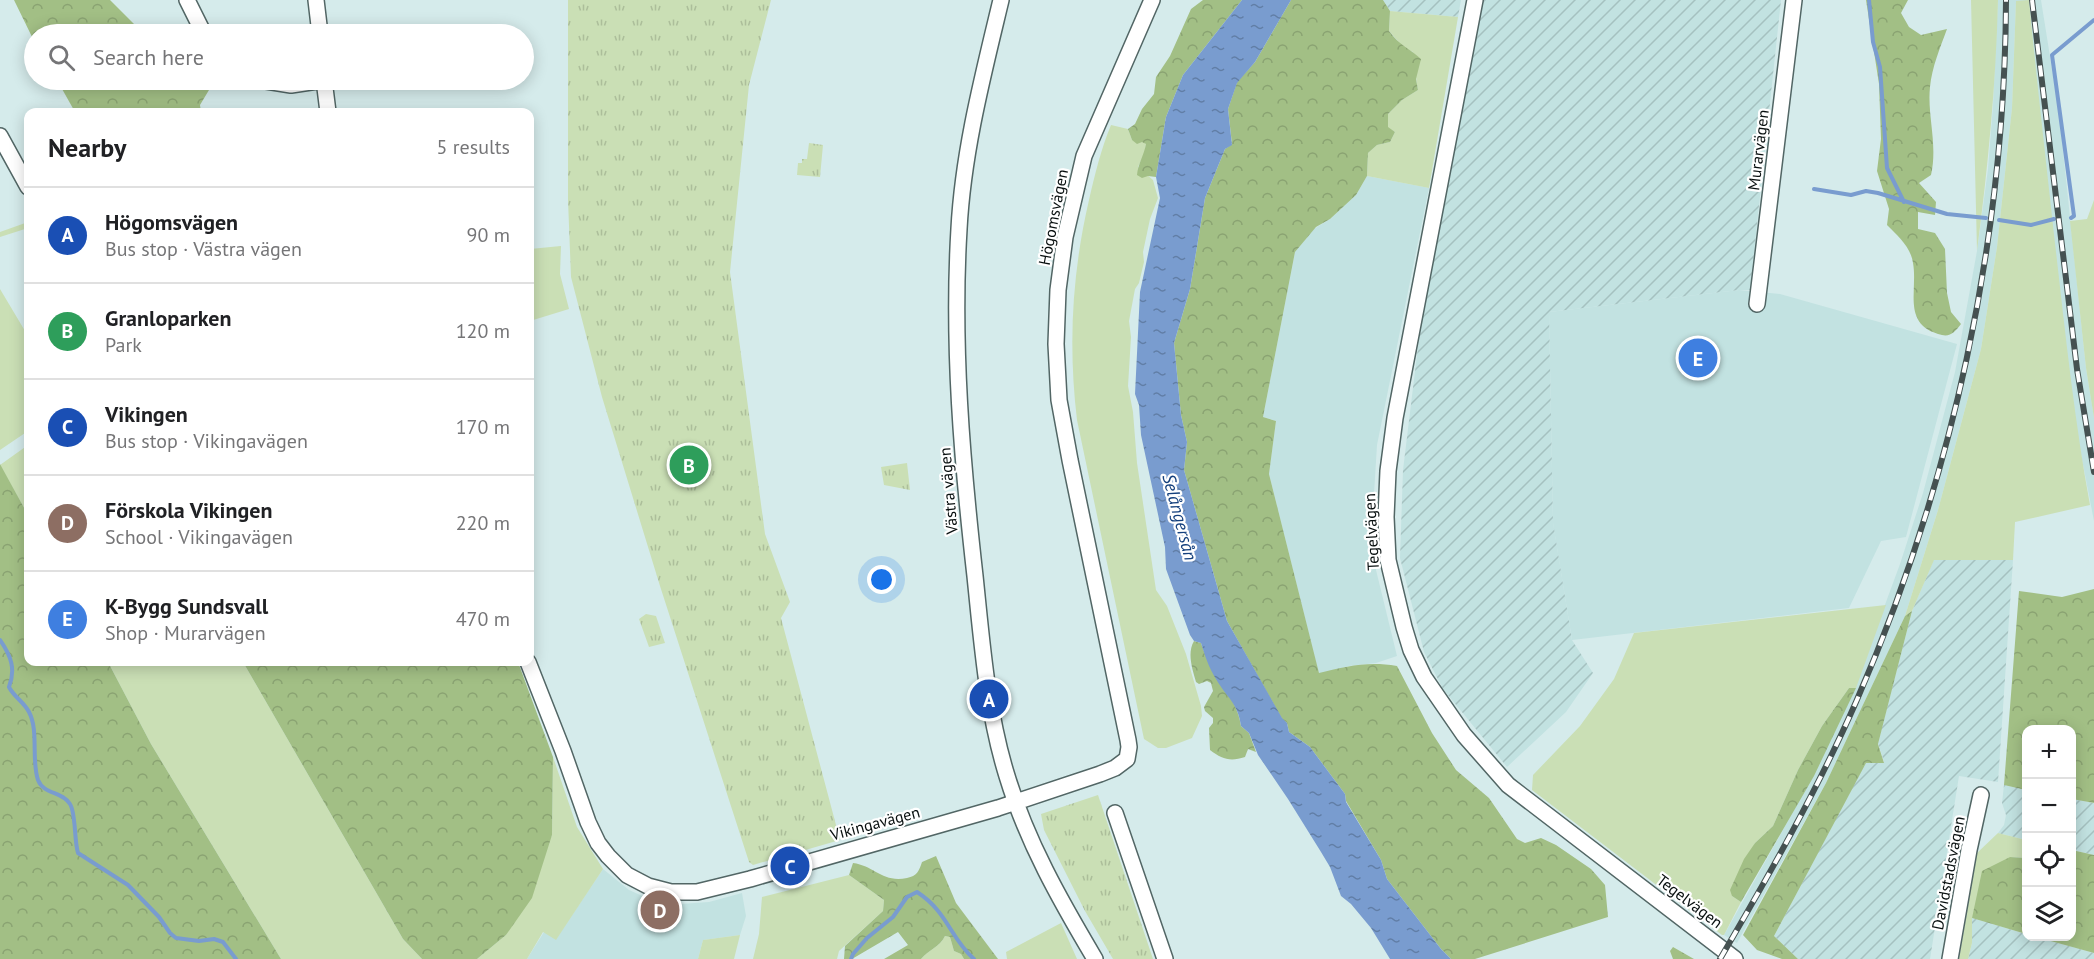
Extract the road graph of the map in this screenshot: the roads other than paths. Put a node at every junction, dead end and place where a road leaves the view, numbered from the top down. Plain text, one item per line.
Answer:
1 (187, 0) edge
2 (316, 0) edge
3 (1001, 0) edge
4 (1152, 0) edge
5 (1475, 0) edge
6 (1794, 0) edge
7 (199, 24) edge
8 (319, 24) edge
9 (325, 90) edge
10 (328, 108) edge
11 (0, 136) edge
12 (24, 180) edge
13 (1757, 304) dead end
14 (530, 666) edge
15 (1981, 795) dead end
16 (1016, 803) junction
17 (1115, 813) dead end
18 (1095, 959) edge
19 (1165, 959) edge
20 (1735, 959) edge
21 (1950, 959) edge

1 - 7 street
2 - 8 street
3 - 16 street, Västra vägen
4 - 16 street, Högomsvägen
5 - 20 street, Tegelvägen
6 - 13 street, Murarvägen
9 - 10 street
11 - 12 street
14 - 16 street, Vikingavägen
15 - 21 street, Davidstadsvägen
16 - 18 street, Västra vägen
17 - 19 street

